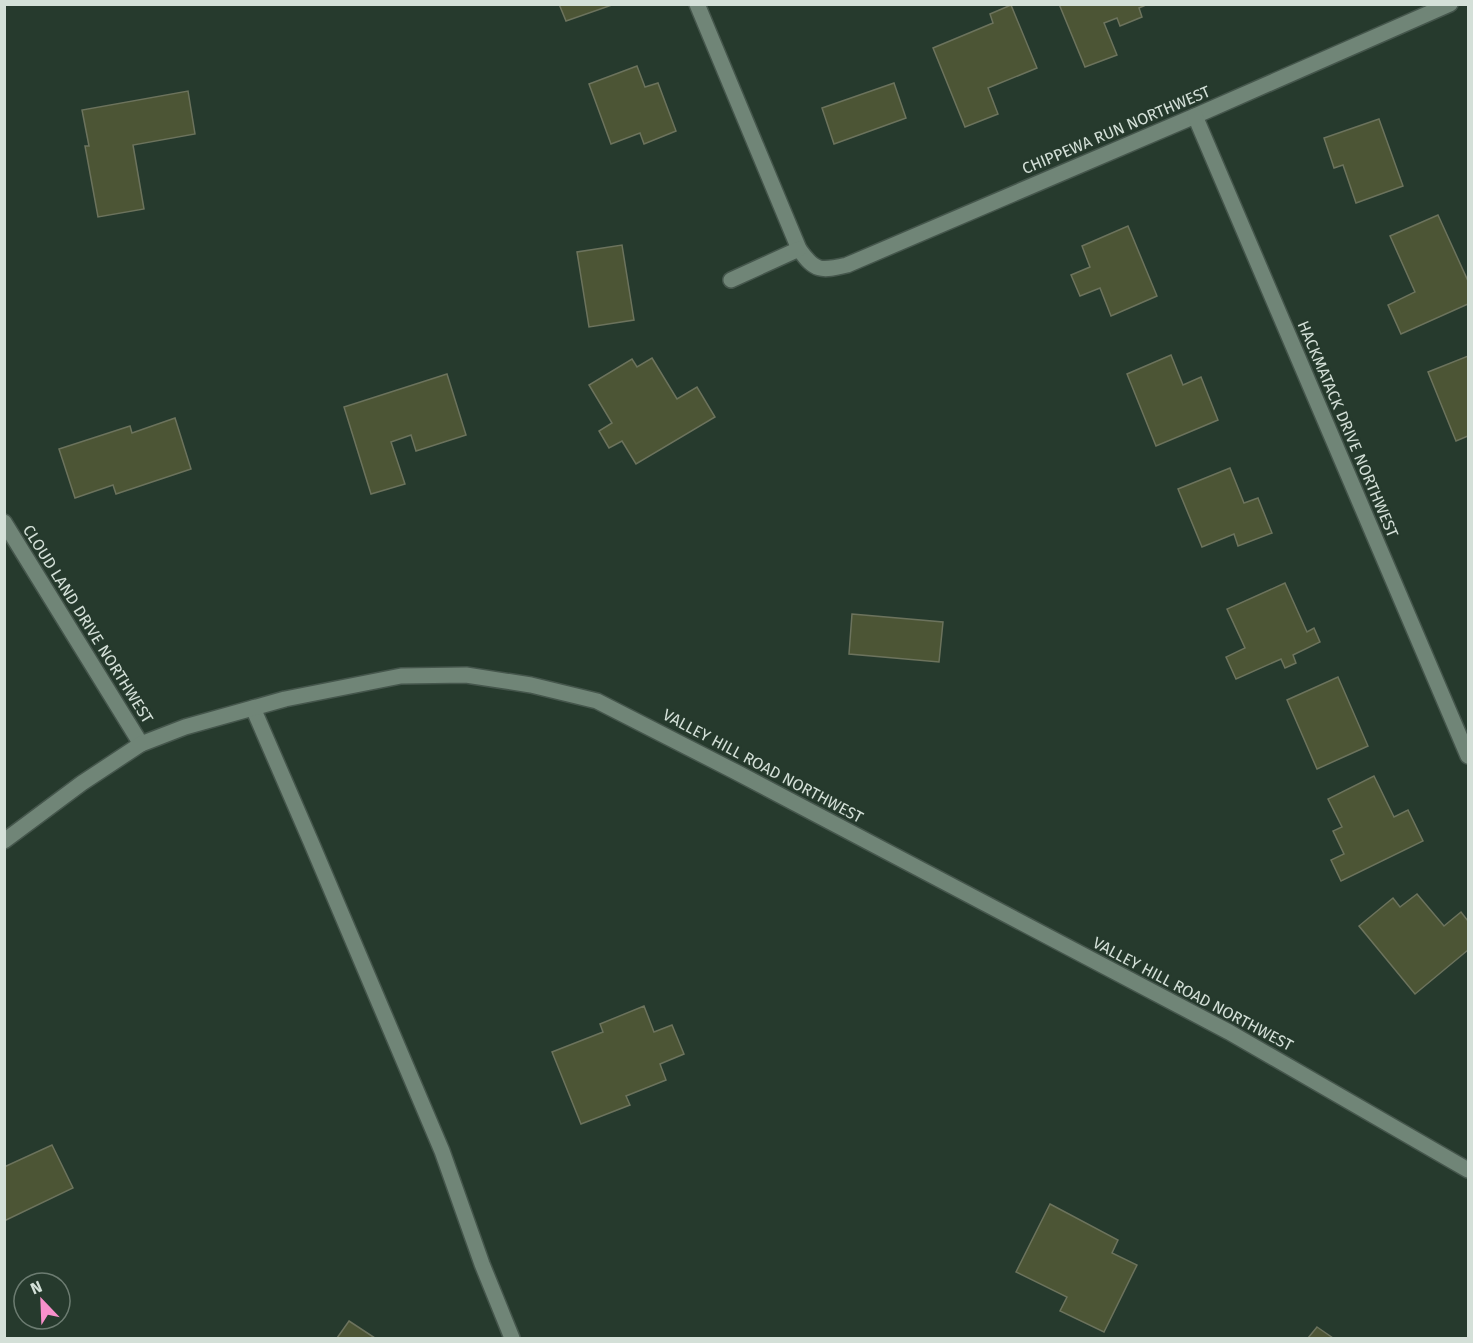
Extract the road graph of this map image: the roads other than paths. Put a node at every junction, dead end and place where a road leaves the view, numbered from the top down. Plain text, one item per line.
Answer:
1 (697, 4) edge
2 (1450, 4) edge
3 (1195, 116) junction
4 (799, 249) junction
5 (731, 280) dead end
6 (4, 522) edge
7 (252, 708) junction
8 (141, 744) junction
9 (1468, 756) edge
10 (4, 841) edge
11 (1468, 1170) edge
12 (512, 1338) edge

1 - 4 street, CHIPPEWA RUN NORTHWEST
2 - 3 street, CHIPPEWA RUN NORTHWEST
3 - 4 street, CHIPPEWA RUN NORTHWEST
3 - 9 street, HACKMATACK DRIVE NORTHWEST
4 - 5 street
6 - 8 street, CLOUD LAND DRIVE NORTHWEST
7 - 8 street, VALLEY HILL ROAD NORTHWEST
7 - 11 street, VALLEY HILL ROAD NORTHWEST
7 - 12 street
8 - 10 street, VALLEY HILL ROAD NORTHWEST

